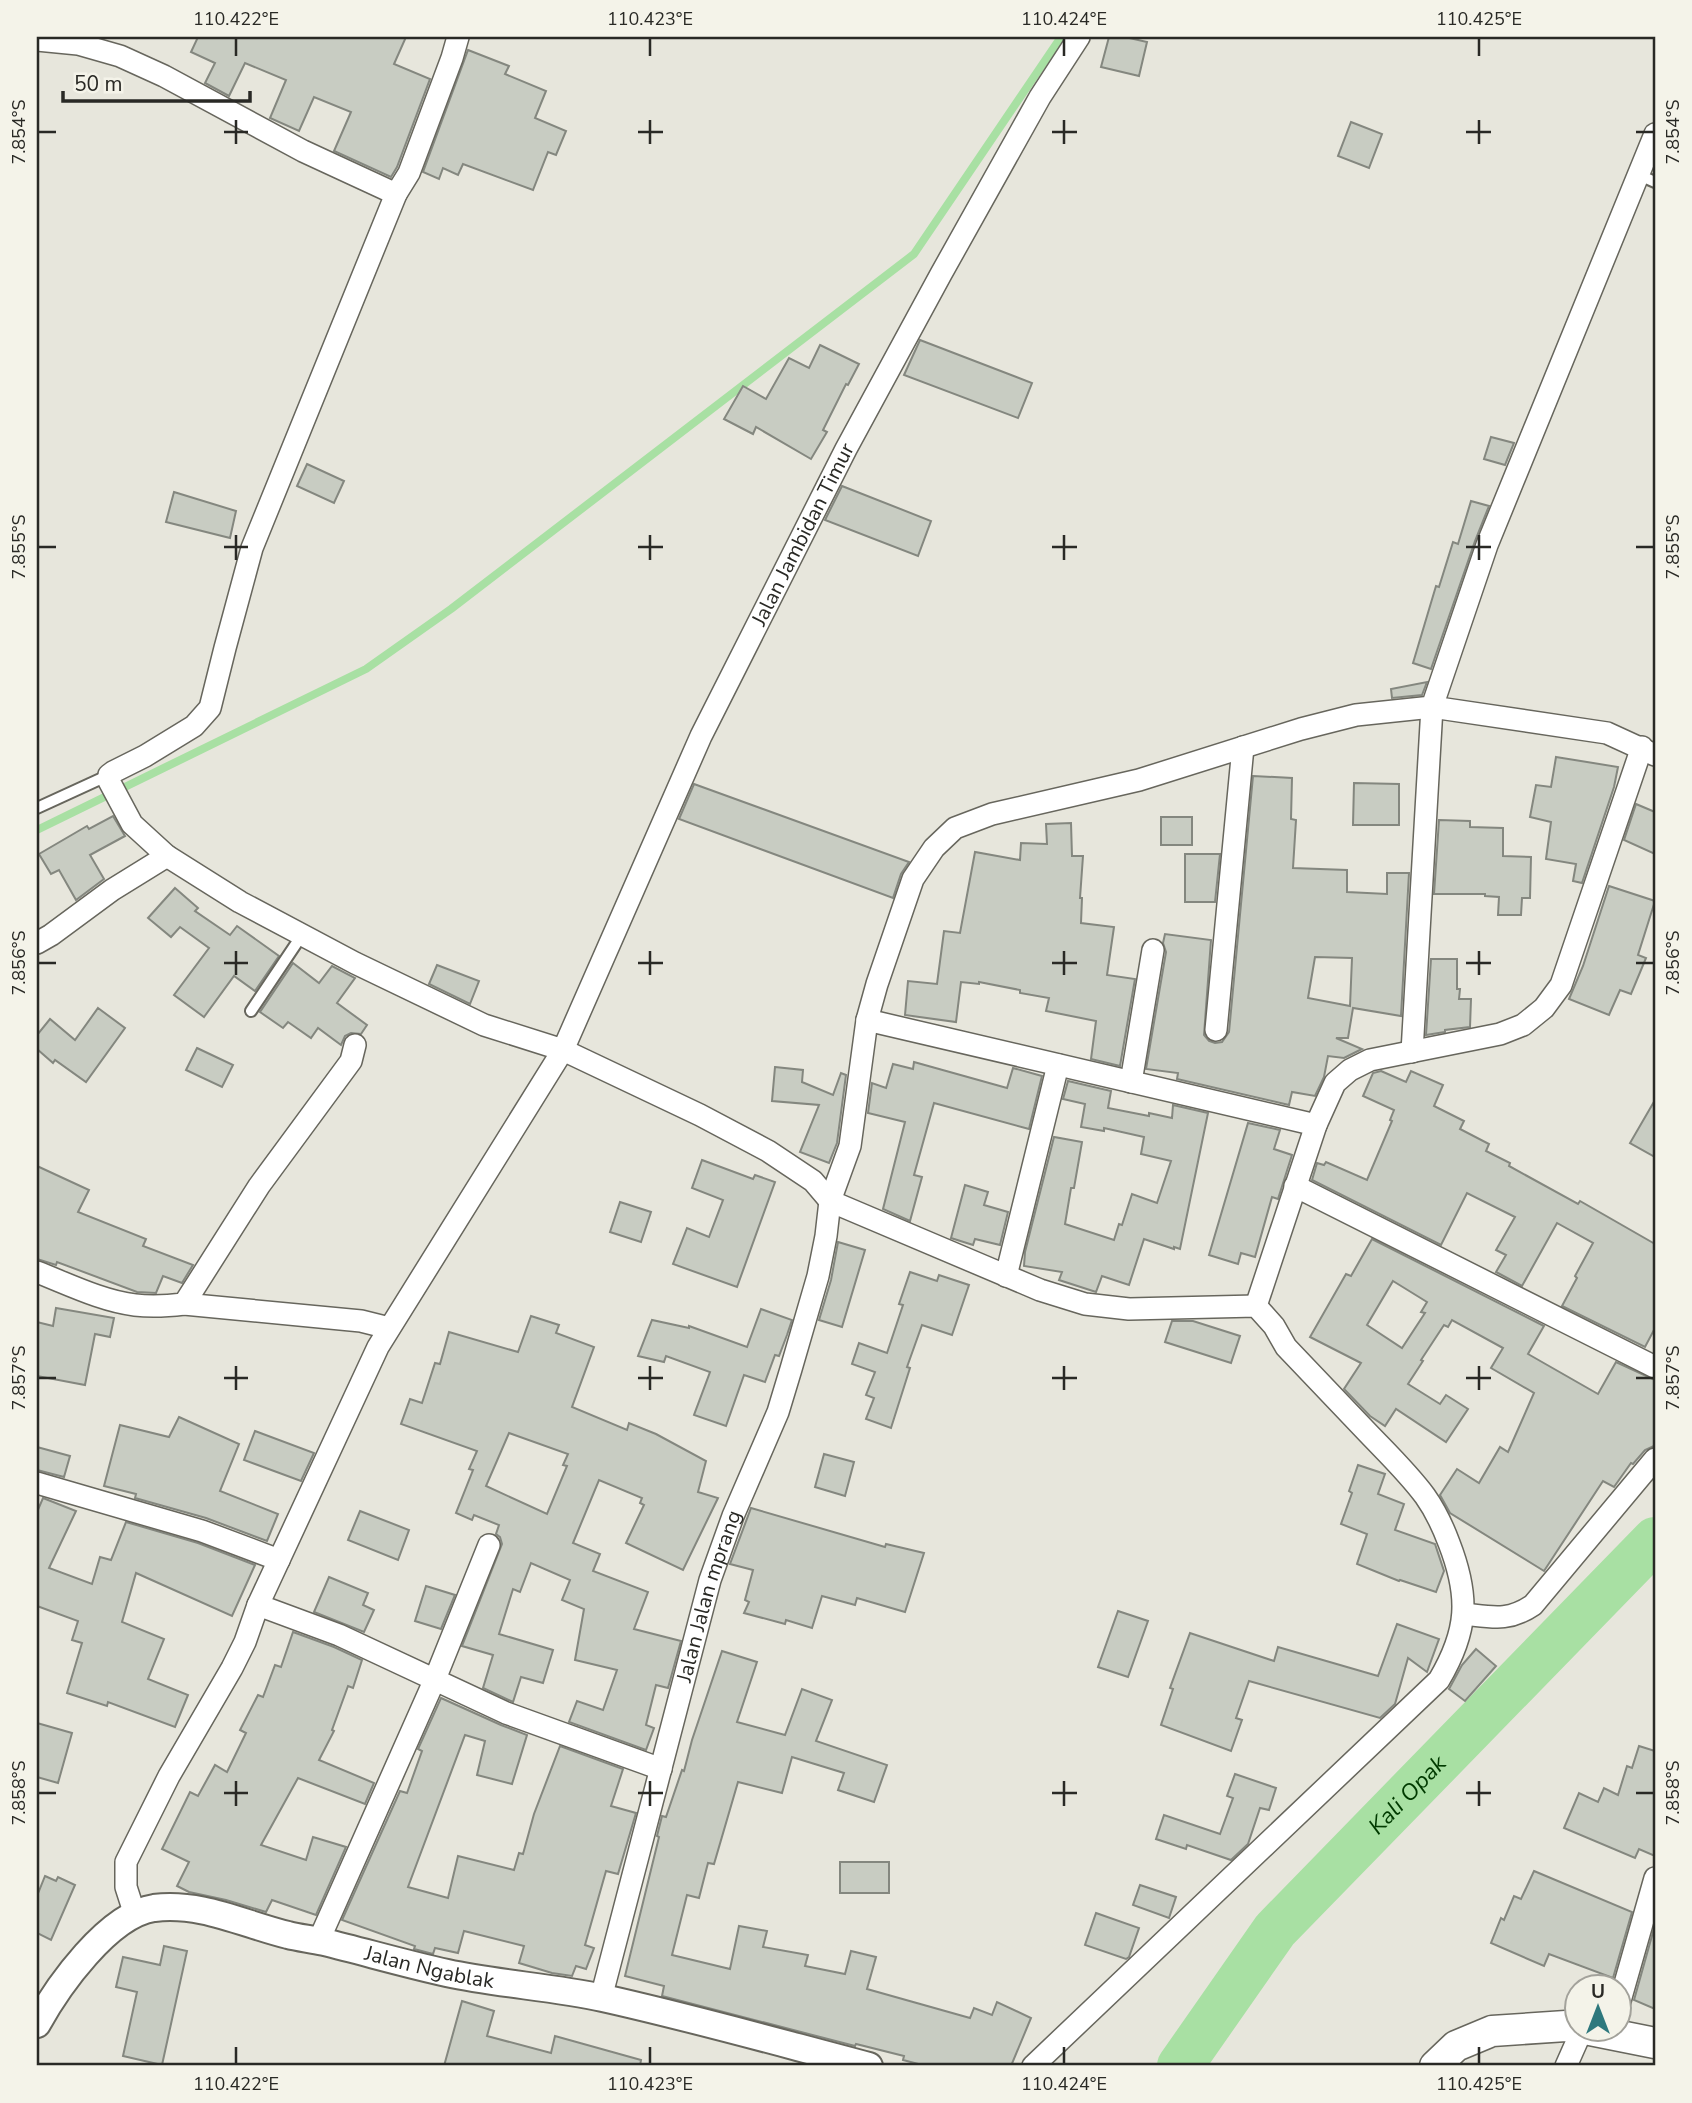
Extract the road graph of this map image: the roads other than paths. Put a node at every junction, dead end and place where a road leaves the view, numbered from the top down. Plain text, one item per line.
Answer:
1 (458, 37) edge
2 (1079, 37) edge
3 (37, 40) edge
4 (1655, 134) edge
5 (1647, 178) edge
6 (396, 194) junction
7 (1432, 707) junction
8 (1243, 747) junction
9 (1648, 751) edge
10 (111, 784) junction
11 (37, 808) edge
12 (167, 856) junction
13 (302, 935) junction
14 (37, 943) edge
15 (1153, 950) dead end
16 (251, 1011) dead end
17 (867, 1020) junction
18 (1216, 1031) dead end
19 (355, 1045) dead end
20 (563, 1050) junction
21 (1412, 1052) junction
22 (1058, 1065) junction
23 (1132, 1082) junction
24 (1316, 1125) junction
25 (1295, 1186) junction
26 (830, 1201) junction
27 (37, 1272) edge
28 (1006, 1276) junction
29 (184, 1304) junction
30 (1256, 1306) junction
31 (389, 1328) junction
32 (1655, 1367) edge
33 (1655, 1459) edge
34 (37, 1483) edge
35 (489, 1545) dead end
36 (279, 1560) junction
37 (258, 1605) junction
38 (1464, 1614) junction
39 (435, 1679) junction
40 (661, 1769) junction
41 (1655, 1878) edge
42 (135, 1915) junction
43 (319, 1940) junction
44 (1621, 1974) edge
45 (601, 1998) junction
46 (37, 2024) edge
47 (1562, 2026) edge
48 (1632, 2035) edge
49 (1655, 2043) edge
50 (1586, 2044) edge
51 (869, 2066) edge
52 (1033, 2066) edge
53 (1435, 2066) edge
54 (1566, 2066) edge

1 - 6 street
2 - 20 street, Jalan Jambidan Timur
3 - 6 street
4 - 5 street
5 - 7 street
6 - 10 street
7 - 8 street, Jalan Jalan mprang
7 - 9 street, Jalan Jalan mprang
7 - 21 street
8 - 17 street, Jalan Jalan mprang
8 - 18 street
9 - 21 street
10 - 11 lane
10 - 12 street
12 - 13 street
12 - 14 street
13 - 16 lane
13 - 20 street
15 - 23 street
17 - 22 street
17 - 26 street, Jalan Jalan mprang
19 - 29 street
20 - 26 street
20 - 31 street, Jalan Jambidan Timur
21 - 24 street
22 - 23 street
22 - 28 street
23 - 24 street
24 - 25 street
25 - 30 street
25 - 32 street
26 - 28 street
26 - 40 street, Jalan Jalan mprang
27 - 29 street
28 - 30 street
29 - 31 street
30 - 38 street
31 - 36 street, Jalan Jambidan Timur
33 - 38 street
34 - 36 street
35 - 39 street
36 - 37 street, Jalan Jambidan Timur
37 - 39 street
37 - 42 street, Jalan Jambidan Timur
38 - 52 street
39 - 40 street
39 - 43 street
40 - 45 street, Jalan Jalan mprang
41 - 44 street
42 - 43 street, Jalan Ngablak
42 - 46 street, Jalan Ngablak
43 - 45 street, Jalan Ngablak
45 - 51 street, Jalan Ngablak
47 - 53 main road
48 - 49 main road
50 - 54 street

